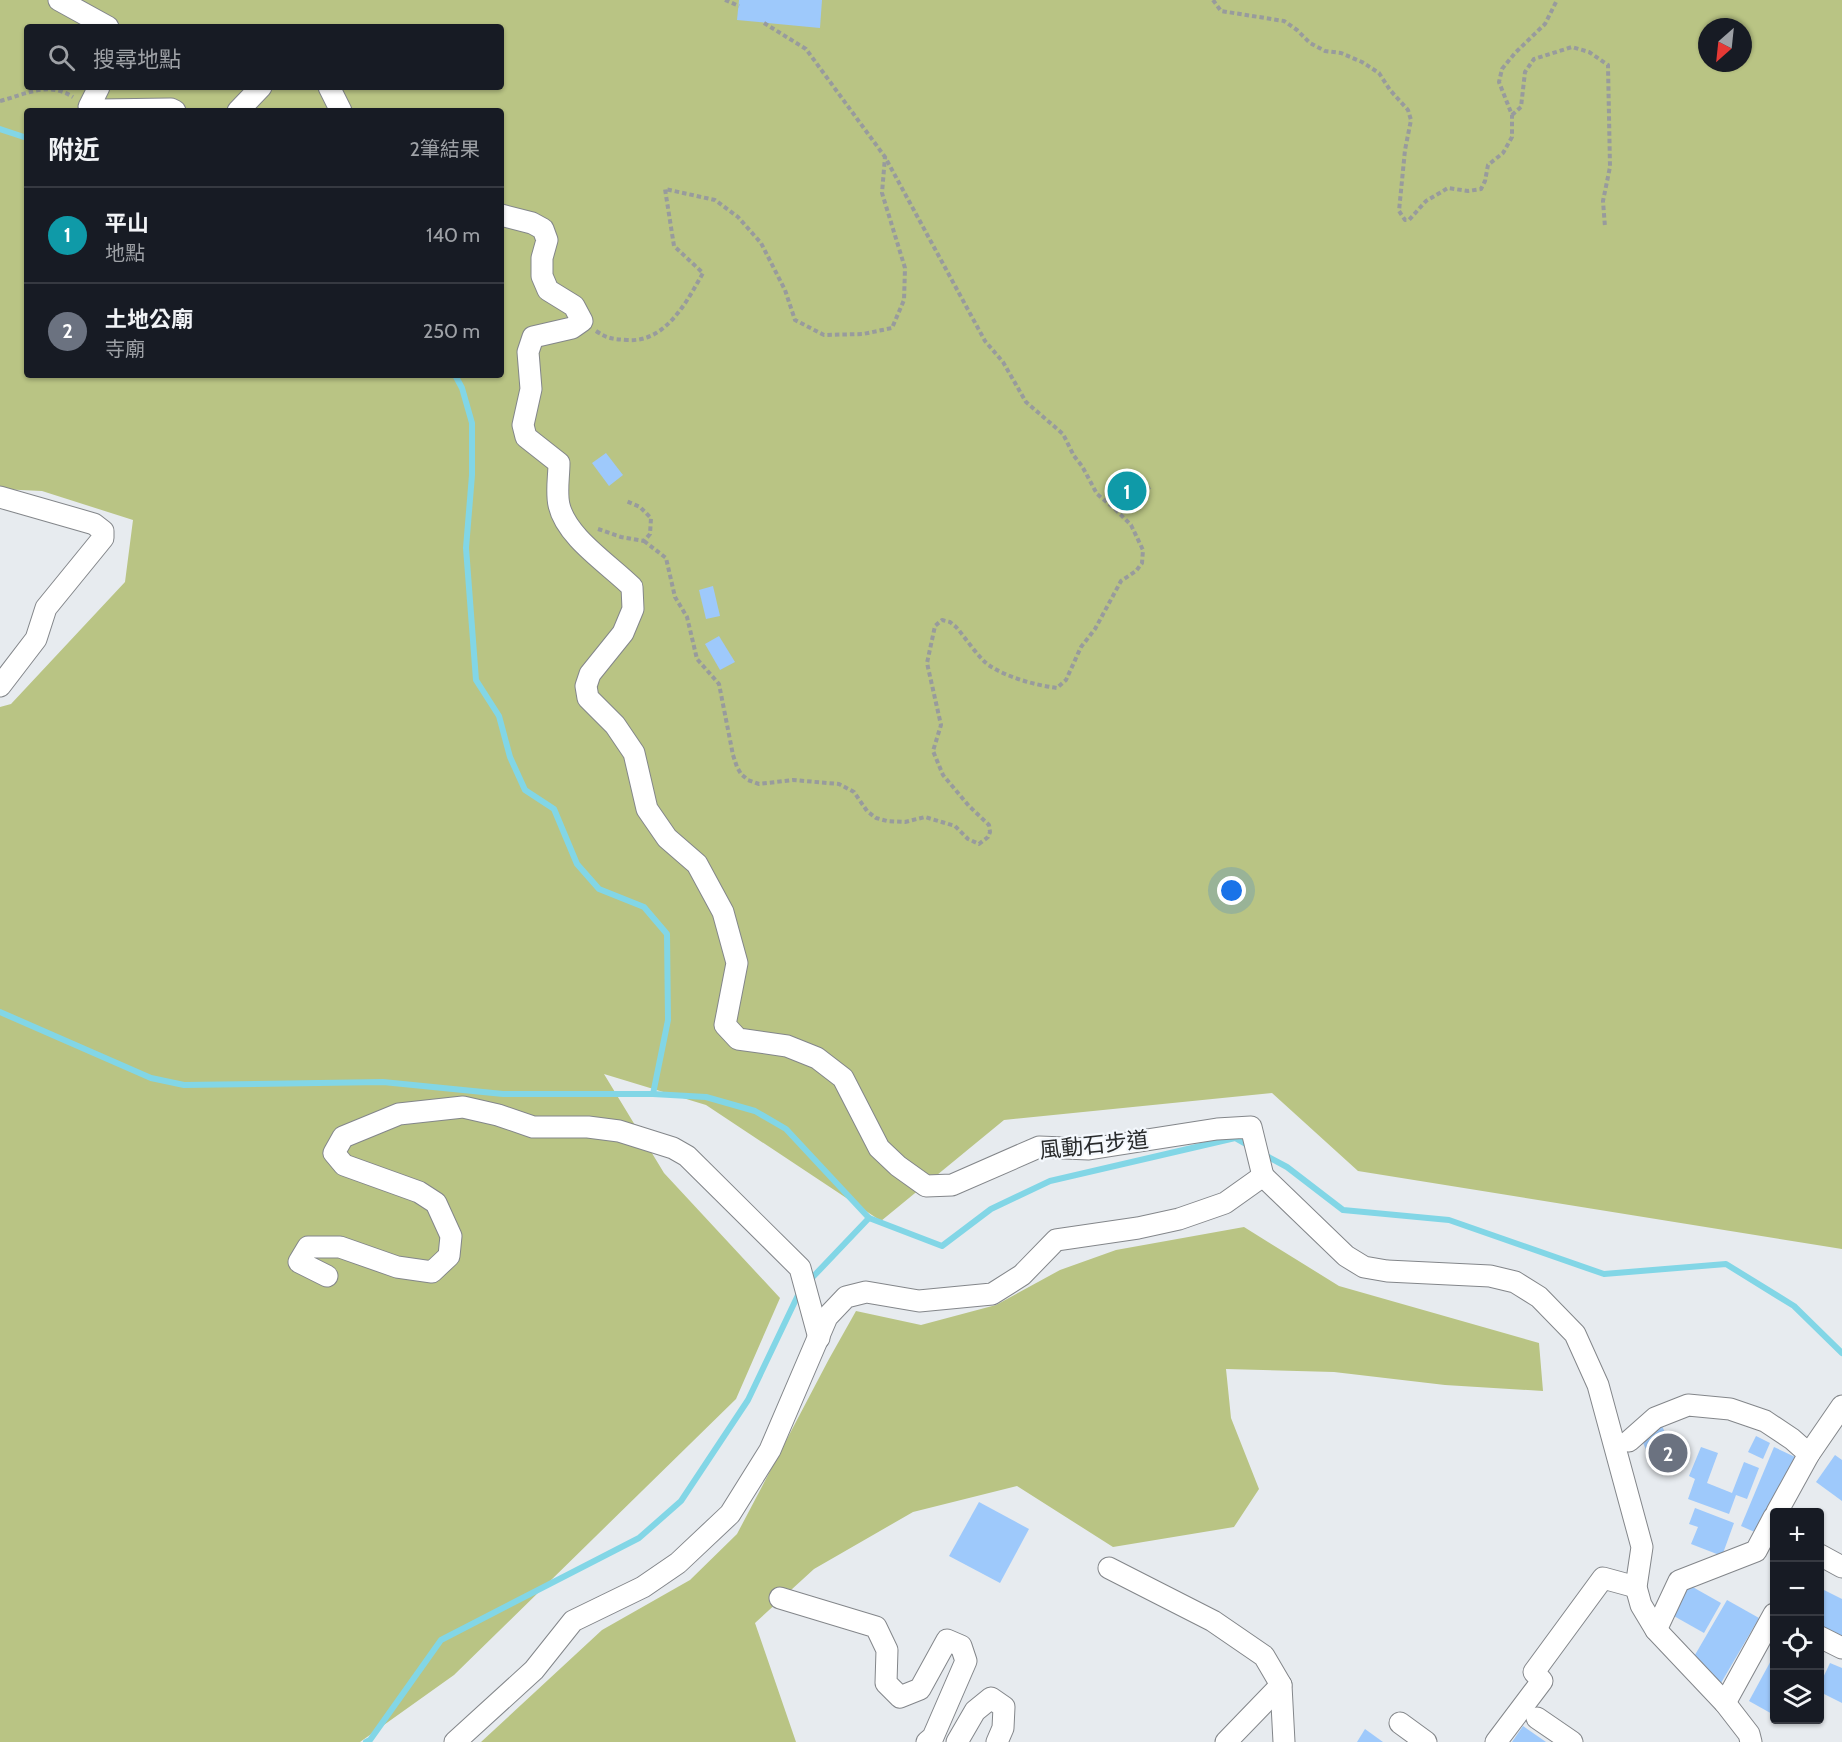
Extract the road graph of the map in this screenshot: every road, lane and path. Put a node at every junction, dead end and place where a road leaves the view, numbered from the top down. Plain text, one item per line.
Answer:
1 (59, 0) edge
2 (725, 0) edge
3 (736, 0) edge
4 (1213, 0) edge
5 (1557, 0) edge
6 (764, 23) dead end
7 (103, 24) edge
8 (41, 90) edge
9 (58, 90) edge
10 (98, 90) edge
11 (258, 90) edge
12 (330, 90) edge
13 (0, 101) edge
14 (89, 107) junction
15 (93, 108) edge
16 (241, 108) edge
17 (340, 108) edge
18 (1512, 115) junction
19 (885, 157) junction
20 (504, 216) edge
21 (1605, 228) dead end
22 (582, 321) junction
23 (1150, 487) dead end
24 (0, 497) edge
25 (626, 501) dead end
26 (1115, 509) junction
27 (564, 517) junction
28 (644, 541) junction
29 (0, 686) edge
30 (1263, 1176) junction
31 (327, 1276) dead end
32 (819, 1338) junction
33 (1842, 1406) edge
34 (1629, 1441) dead end
35 (1809, 1454) junction
36 (1779, 1508) edge
37 (1770, 1524) edge
38 (1824, 1557) edge
39 (1842, 1567) edge
40 (1109, 1568) dead end
41 (1636, 1587) junction
42 (780, 1599) dead end
43 (1773, 1616) edge
44 (1656, 1630) junction
45 (1824, 1639) edge
46 (1842, 1648) edge
47 (1281, 1685) junction
48 (1725, 1703) junction
49 (1537, 1718) dead end
50 (1400, 1723) dead end
51 (455, 1742) edge
52 (927, 1742) edge
53 (957, 1742) edge
54 (997, 1742) edge
55 (1226, 1742) edge
56 (1284, 1742) edge
57 (1426, 1742) edge
58 (1496, 1742) edge
59 (1572, 1742) edge
60 (1751, 1742) edge

1 - 7 street
2 - 3 path
4 - 18 path
5 - 18 path
6 - 19 path
8 - 13 path
9 - 14 path
10 - 14 street
11 - 16 street
12 - 17 street
14 - 15 street
18 - 21 path
19 - 22 path
19 - 26 path
20 - 22 street
22 - 27 street, 風動石步道
23 - 26 path
24 - 29 street
25 - 28 path
26 - 28 path
27 - 28 path
27 - 30 street, 風動石步道
30 - 32 street
30 - 41 street
31 - 32 street
32 - 51 street
33 - 35 street
34 - 35 street
35 - 36 street
37 - 44 street
38 - 39 street
40 - 47 street
41 - 44 street
41 - 58 street
42 - 52 street
43 - 48 street
44 - 48 street
45 - 46 street
47 - 55 street
47 - 56 street
48 - 60 street
49 - 59 street
50 - 57 street
53 - 54 street

